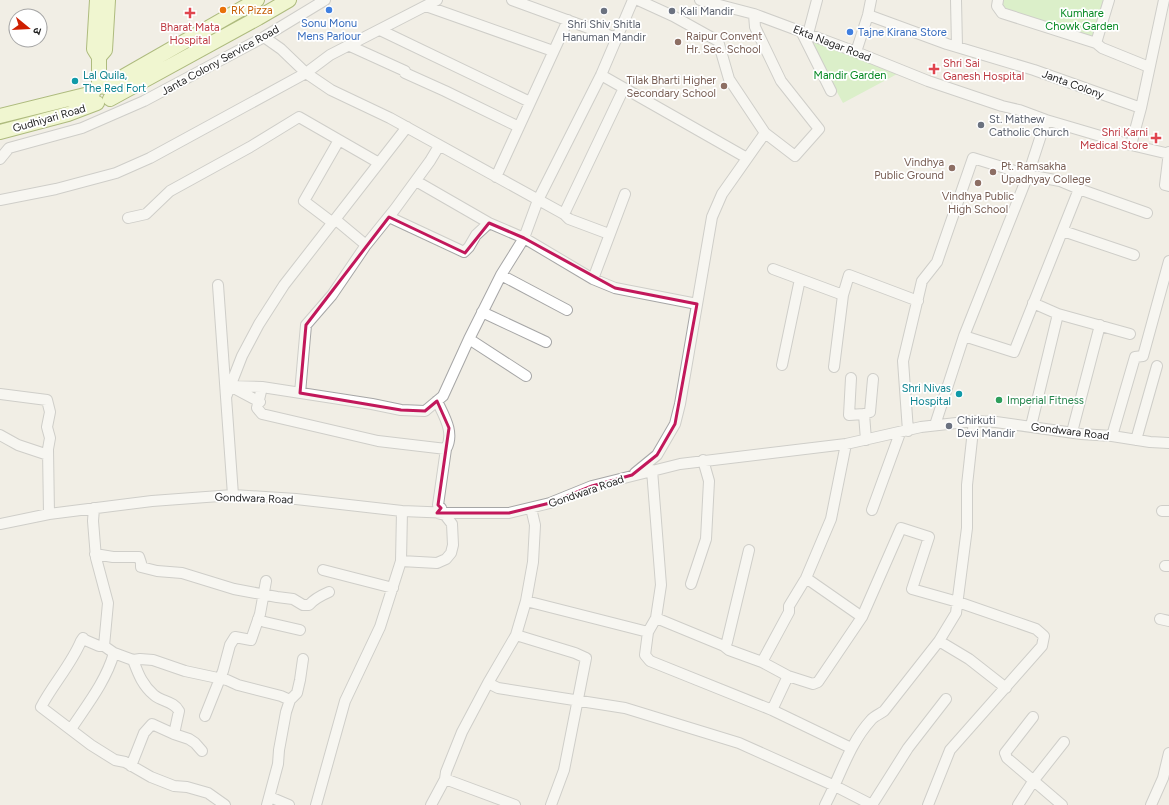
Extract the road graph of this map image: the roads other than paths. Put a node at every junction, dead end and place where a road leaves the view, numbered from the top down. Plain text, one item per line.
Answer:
1 (97, 0) edge
2 (108, 0) edge
3 (289, 0) edge
4 (325, 0) edge
5 (437, 0) edge
6 (512, 0) edge
7 (633, 0) edge
8 (638, 0) edge
9 (700, 0) edge
10 (817, 0) edge
11 (871, 0) edge
12 (956, 0) edge
13 (998, 0) edge
14 (1108, 0) edge
15 (1164, 0) edge
16 (251, 2) edge
17 (426, 6) junction
18 (754, 14) junction
19 (868, 15) junction
20 (568, 20) junction
21 (380, 30) junction
22 (804, 33) junction
23 (264, 37) junction
24 (616, 38) junction
25 (1096, 43) junction
26 (350, 46) junction
27 (957, 46) junction
28 (553, 51) junction
29 (856, 52) junction
30 (99, 57) junction
31 (1149, 66) junction
32 (306, 73) junction
33 (601, 75) junction
34 (624, 88) junction
35 (831, 91) dead end
36 (103, 98) junction
37 (530, 102) junction
38 (1141, 108) junction
39 (0, 116) edge
40 (1046, 120) junction
41 (407, 127) junction
42 (519, 127) junction
43 (0, 132) edge
44 (765, 133) junction
45 (339, 140) junction
46 (1131, 144) junction
47 (439, 146) junction
48 (1169, 153) edge
49 (747, 158) junction
50 (0, 159) edge
51 (379, 163) junction
52 (1028, 175) junction
53 (496, 177) junction
54 (416, 181) junction
55 (1169, 186) edge
56 (1079, 190) junction
57 (625, 194) dead end
58 (0, 200) edge
59 (538, 200) junction
60 (1147, 213) dead end
61 (564, 214) junction
62 (389, 217) junction
63 (128, 218) dead end
64 (334, 221) junction
65 (489, 223) junction
66 (1062, 231) junction
67 (609, 234) junction
68 (524, 238) junction
69 (366, 245) junction
70 (1134, 254) dead end
71 (1169, 261) edge
72 (773, 269) dead end
73 (501, 275) junction
74 (593, 279) junction
75 (800, 279) junction
76 (218, 285) dead end
77 (843, 295) junction
78 (918, 301) junction
79 (1033, 303) junction
80 (697, 304) junction
81 (567, 310) dead end
82 (482, 312) junction
83 (1058, 314) junction
84 (1100, 325) junction
85 (1130, 334) dead end
86 (964, 336) junction
87 (469, 339) junction
88 (546, 342) dead end
89 (782, 365) dead end
90 (1157, 366) dead end
91 (834, 367) dead end
92 (526, 376) dead end
93 (851, 378) dead end
94 (873, 379) dead end
95 (230, 386) junction
96 (262, 387) junction
97 (300, 392) junction
98 (0, 394) edge
99 (226, 397) junction
100 (437, 401) junction
101 (260, 402) junction
102 (864, 414) junction
103 (974, 421) junction
104 (935, 425) junction
105 (1031, 426) junction
106 (904, 432) junction
107 (1072, 432) junction
108 (0, 435) edge
109 (1112, 436) junction
110 (866, 440) junction
111 (1136, 440) junction
112 (1169, 442) edge
113 (846, 444) junction
114 (446, 449) junction
115 (48, 455) junction
116 (702, 460) junction
117 (652, 470) junction
118 (632, 475) junction
119 (233, 495) junction
120 (94, 508) junction
121 (531, 508) junction
122 (872, 510) dead end
123 (402, 511) junction
124 (437, 513) junction
125 (49, 514) junction
126 (0, 524) edge
127 (749, 550) dead end
128 (95, 554) junction
129 (401, 561) junction
130 (323, 570) dead end
131 (806, 578) junction
132 (266, 581) dead end
133 (691, 584) dead end
134 (393, 588) junction
135 (329, 592) dead end
136 (264, 595) junction
137 (526, 601) junction
138 (958, 602) junction
139 (862, 617) junction
140 (656, 618) junction
141 (258, 619) junction
142 (300, 630) dead end
143 (648, 632) junction
144 (516, 635) junction
145 (939, 641) junction
146 (104, 646) junction
147 (724, 646) junction
148 (114, 653) junction
149 (303, 659) dead end
150 (133, 660) junction
151 (762, 662) junction
152 (788, 676) junction
153 (220, 678) junction
154 (488, 683) junction
155 (1006, 688) junction
156 (946, 699) dead end
157 (290, 700) junction
158 (579, 700) junction
159 (772, 710) junction
160 (205, 716) dead end
161 (1034, 717) dead end
162 (72, 729) junction
163 (174, 734) junction
164 (1064, 742) dead end
165 (851, 748) junction
166 (202, 751) dead end
167 (1169, 753) edge
168 (131, 766) junction
169 (445, 779) junction
170 (1034, 780) junction
171 (835, 786) junction
172 (268, 801) edge
173 (225, 805) edge
174 (289, 805) edge
175 (316, 805) edge
176 (431, 805) edge
177 (515, 805) edge
178 (551, 805) edge
179 (825, 805) edge
180 (872, 805) edge
181 (928, 805) edge
182 (1018, 805) edge
183 (1062, 805) edge
184 (1151, 805) edge

1 - 30 street
2 - 30 street
3 - 36 street
4 - 23 street, Janta Colony Service Road
5 - 17 street
6 - 20 street
7 - 24 street
8 - 44 street
9 - 18 street, Ekta Nagar Road
10 - 22 street
11 - 19 street
12 - 27 street
13 - 25 street
14 - 25 street
15 - 31 street
16 - 36 street
17 - 21 street
17 - 28 street
18 - 22 street, Ekta Nagar Road
18 - 44 street
19 - 27 street, Janta Colony
19 - 29 street
20 - 24 street
20 - 28 street
21 - 26 street
21 - 37 street
22 - 29 street, Ekta Nagar Road
22 - 35 street
23 - 32 street
23 - 36 street, Janta Colony Service Road
24 - 33 street
25 - 31 street
26 - 32 street
26 - 42 street
27 - 38 street, Janta Colony
28 - 37 street
29 - 40 street, Ekta Nagar Road
30 - 36 street
31 - 38 street
32 - 41 street
32 - 58 street
33 - 34 street
33 - 59 street
34 - 49 street
34 - 61 street
36 - 39 street, Gudhiyari Road
36 - 43 street, Gudhiyari Road
36 - 50 street, Janta Colony Service Road
37 - 42 street
38 - 46 street
40 - 46 street, Ekta Nagar Road
40 - 52 street
41 - 47 street
41 - 51 street
42 - 53 street
44 - 49 street
45 - 51 street
45 - 63 street
45 - 64 street
46 - 48 street, Ekta Nagar Road
47 - 53 street
47 - 54 street
48 - 55 street
49 - 80 street
51 - 64 street
52 - 56 street
52 - 78 street
52 - 86 street
53 - 59 street
54 - 62 street
54 - 65 street
56 - 60 street
56 - 66 street
57 - 67 street
59 - 61 street
59 - 68 street
61 - 67 street
62 - 65 street
62 - 69 street
64 - 69 street
64 - 95 street
65 - 68 street
66 - 70 street
66 - 79 street
67 - 74 street
68 - 73 street
68 - 74 street
69 - 97 street
71 - 109 street
72 - 75 street
73 - 81 street
73 - 82 street
74 - 80 street
75 - 77 street
75 - 89 street
76 - 99 street
77 - 78 street
77 - 91 street
78 - 106 street
79 - 83 street
79 - 86 street
80 - 118 street
82 - 87 street
82 - 88 street
83 - 84 street
83 - 105 street
84 - 85 street
84 - 107 street
86 - 104 street
87 - 92 street
87 - 100 street
90 - 111 street
93 - 102 street
94 - 102 street
95 - 96 street
95 - 99 street
95 - 101 street
96 - 97 street
96 - 101 street
97 - 100 street
98 - 115 street
99 - 119 street
100 - 114 street
101 - 114 street
102 - 110 street
103 - 104 street, Gondwara Road
103 - 105 street, Gondwara Road
103 - 138 street
104 - 106 street, Gondwara Road
105 - 107 street, Gondwara Road
106 - 110 street, Gondwara Road
106 - 122 street
107 - 109 street, Gondwara Road
108 - 115 street
109 - 111 street, Gondwara Road
110 - 113 street, Gondwara Road
111 - 112 street, Gondwara Road
113 - 116 street, Gondwara Road
113 - 131 street
114 - 124 street
115 - 125 street
116 - 117 street, Gondwara Road
116 - 133 street
117 - 118 street, Gondwara Road
117 - 140 street
118 - 121 street, Gondwara Road
119 - 120 street, Gondwara Road
119 - 123 street, Gondwara Road
120 - 125 street, Gondwara Road
120 - 128 street
121 - 124 street, Gondwara Road
121 - 137 street
123 - 124 street, Gondwara Road
123 - 129 street
124 - 129 street
125 - 126 street, Gondwara Road
127 - 147 street
128 - 136 street
128 - 146 street
129 - 134 street
130 - 134 street
131 - 139 street
131 - 151 street
132 - 136 street
134 - 175 street
135 - 136 street
136 - 141 street
137 - 143 street
137 - 144 street
138 - 139 street
138 - 145 street
138 - 155 street
139 - 152 street
140 - 143 street
140 - 147 street
141 - 142 street
141 - 153 street
143 - 159 street
144 - 154 street
144 - 158 street
145 - 155 street
145 - 165 street
146 - 148 street
146 - 162 street
147 - 151 street
148 - 150 street
148 - 162 street
149 - 157 street
150 - 153 street
150 - 163 street
151 - 152 street
152 - 159 street
153 - 157 street
153 - 160 street
154 - 158 street
154 - 169 street
155 - 181 street
156 - 180 street
157 - 172 street
158 - 171 street
158 - 178 street
159 - 165 street
161 - 170 street
162 - 168 street
163 - 166 street
163 - 168 street
164 - 170 street
165 - 171 street
167 - 184 street
168 - 173 street
169 - 176 street
169 - 177 street
170 - 182 street
170 - 183 street
171 - 179 street
171 - 180 street
172 - 174 street

